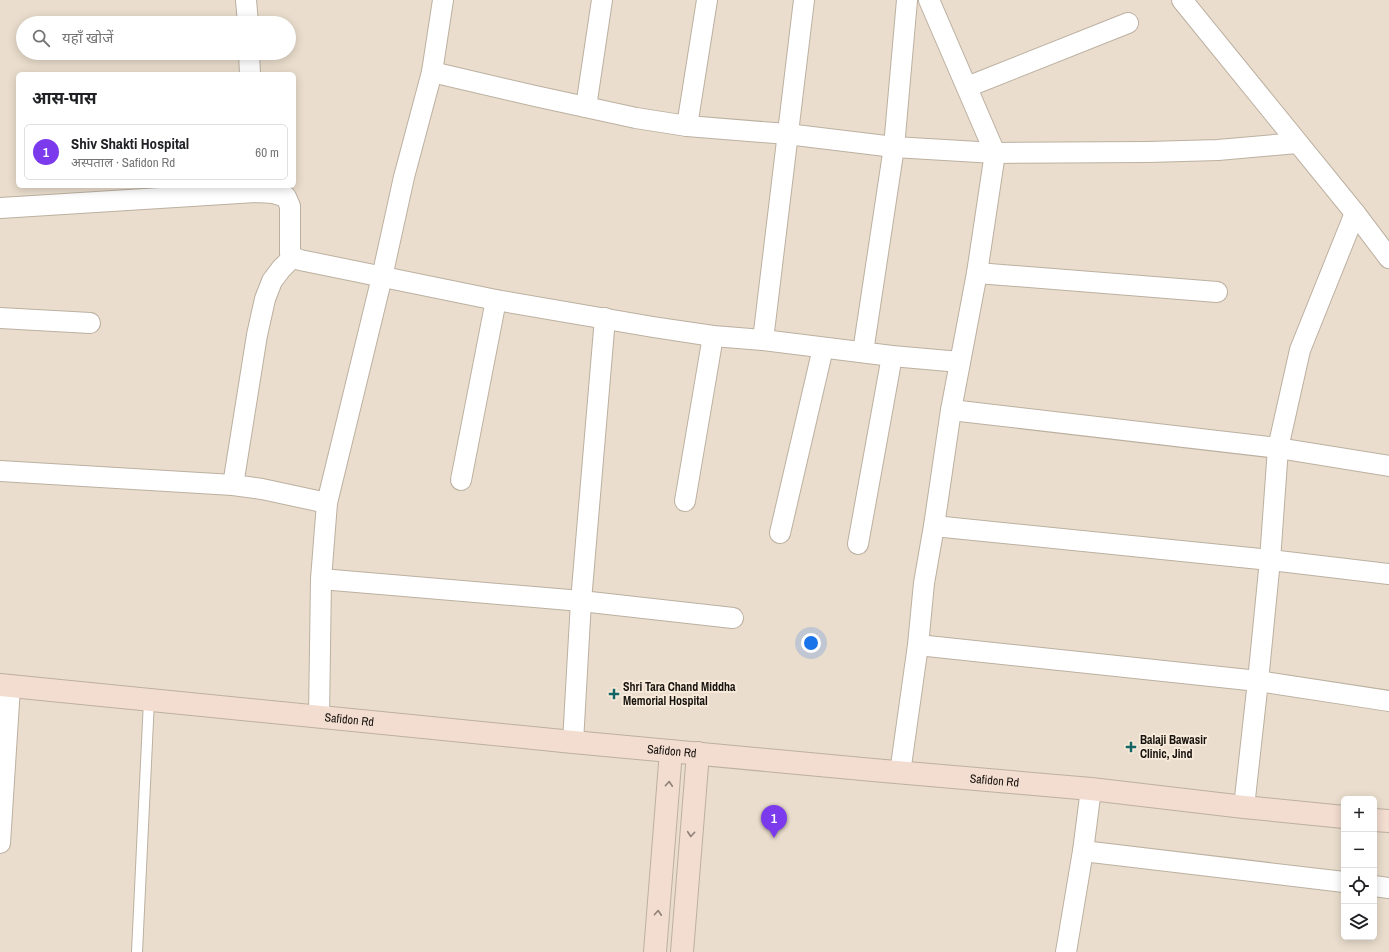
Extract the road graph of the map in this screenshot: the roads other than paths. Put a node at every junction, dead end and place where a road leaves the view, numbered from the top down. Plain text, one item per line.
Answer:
1 (246, 0) edge
2 (443, 0) edge
3 (602, 0) edge
4 (706, 0) edge
5 (804, 0) edge
6 (907, 0) edge
7 (929, 0) edge
8 (1182, 0) edge
9 (247, 16) edge
10 (1128, 24) dead end
11 (249, 60) edge
12 (250, 72) edge
13 (432, 72) junction
14 (966, 87) junction
15 (586, 107) junction
16 (687, 126) junction
17 (788, 134) junction
18 (1297, 143) junction
19 (894, 147) junction
20 (995, 152) junction
21 (257, 189) edge
22 (0, 208) edge
23 (1355, 213) junction
24 (293, 257) junction
25 (1389, 258) edge
26 (977, 273) junction
27 (382, 276) junction
28 (1217, 292) dead end
29 (496, 300) junction
30 (0, 318) edge
31 (605, 318) junction
32 (90, 323) dead end
33 (713, 336) junction
34 (763, 340) junction
35 (823, 348) junction
36 (863, 352) junction
37 (892, 356) junction
38 (960, 362) junction
39 (951, 410) junction
40 (1278, 448) junction
41 (1389, 466) edge
42 (0, 472) edge
43 (461, 480) dead end
44 (233, 485) junction
45 (685, 501) dead end
46 (327, 503) junction
47 (934, 526) junction
48 (780, 533) dead end
49 (858, 544) dead end
50 (1270, 560) junction
51 (1389, 574) edge
52 (321, 579) junction
53 (581, 601) junction
54 (733, 618) dead end
55 (918, 645) junction
56 (1258, 681) junction
57 (5, 686) edge
58 (149, 700) junction
59 (1389, 701) edge
60 (319, 716) junction
61 (573, 742) junction
62 (671, 751) junction
63 (698, 753) junction
64 (900, 773) junction
65 (1091, 789) junction
66 (1244, 807) junction
67 (1341, 817) edge
68 (1377, 820) edge
69 (1389, 821) edge
70 (0, 843) edge
71 (1083, 851) junction
72 (1341, 882) edge
73 (1377, 886) edge
74 (1389, 888) edge
75 (137, 952) edge
76 (655, 952) edge
77 (682, 952) edge
78 (1066, 952) edge

1 - 9 street
2 - 13 street
3 - 15 street
4 - 16 street
5 - 17 street
6 - 19 street
7 - 14 street
8 - 18 street
10 - 14 street
11 - 12 street
13 - 15 street
13 - 27 street
14 - 20 street
15 - 16 street
16 - 17 street
17 - 19 street
17 - 34 street
18 - 20 street
18 - 23 street
19 - 20 street
19 - 36 street
20 - 26 street
21 - 22 street
21 - 24 street
23 - 25 street
23 - 40 street
24 - 27 street
24 - 44 street
26 - 28 street
26 - 38 street
27 - 29 street
27 - 46 street
29 - 31 street
29 - 43 street
30 - 32 street
31 - 33 street
31 - 53 street
33 - 34 street
33 - 45 street
34 - 35 street
35 - 36 street
35 - 48 street
36 - 37 street
37 - 38 street
37 - 49 street
38 - 39 street
39 - 40 street
39 - 47 street
40 - 41 street
40 - 50 street
42 - 44 street
44 - 46 street
46 - 52 street
47 - 50 street
47 - 55 street
50 - 51 street
50 - 56 street
52 - 53 street
52 - 60 street
53 - 54 street
53 - 61 street
55 - 56 street
55 - 64 street
56 - 59 street
56 - 66 street
57 - 58 main road, Safidon Rd
57 - 70 street
58 - 60 main road, Safidon Rd
58 - 75 lane
60 - 61 main road, Safidon Rd
61 - 62 main road, Safidon Rd
62 - 63 main road, Safidon Rd
76 -> 62 main road
63 - 64 main road, Safidon Rd
63 -> 77 main road
64 - 65 main road, Safidon Rd
65 - 66 main road, Safidon Rd
65 - 71 street
66 - 67 main road, Safidon Rd
68 - 69 main road
71 - 72 street
71 - 78 street
73 - 74 street

